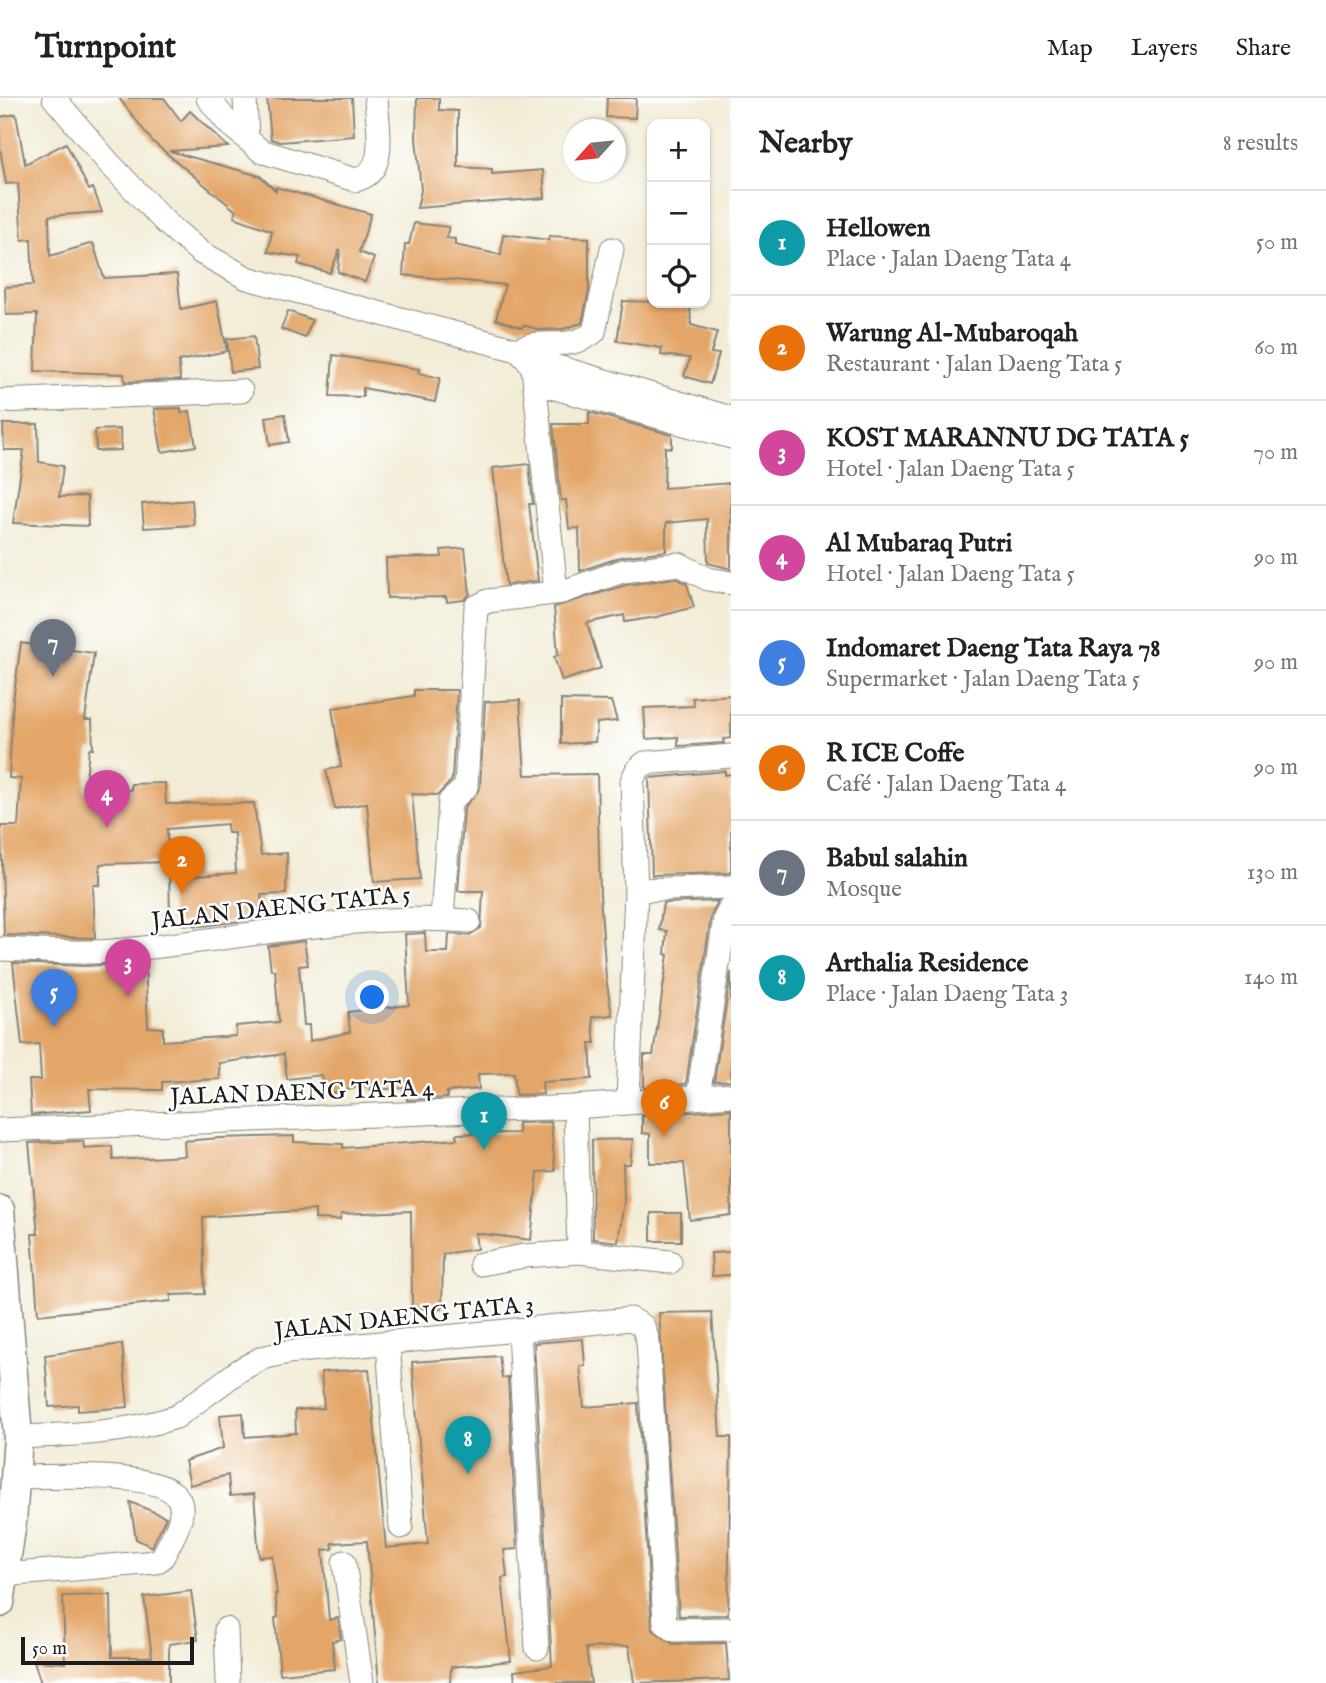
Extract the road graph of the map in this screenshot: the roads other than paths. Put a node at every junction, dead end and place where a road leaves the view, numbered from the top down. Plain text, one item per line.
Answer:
1 (54, 98) edge
2 (208, 98) edge
3 (245, 98) edge
4 (376, 98) edge
5 (247, 139) junction
6 (612, 249) dead end
7 (526, 358) junction
8 (241, 391) dead end
9 (0, 401) edge
10 (731, 418) edge
11 (731, 437) edge
12 (731, 583) edge
13 (556, 592) junction
14 (731, 756) edge
15 (731, 887) edge
16 (636, 890) junction
17 (731, 907) edge
18 (442, 919) junction
19 (469, 921) dead end
20 (0, 950) edge
21 (731, 1095) edge
22 (698, 1097) junction
23 (628, 1102) junction
24 (575, 1107) junction
25 (0, 1130) edge
26 (0, 1210) edge
27 (579, 1252) junction
28 (670, 1262) dead end
29 (481, 1265) dead end
30 (519, 1332) junction
31 (388, 1343) junction
32 (18, 1437) junction
33 (15, 1477) junction
34 (401, 1527) dead end
35 (344, 1562) dead end
36 (5, 1575) junction
37 (0, 1603) edge
38 (226, 1629) dead end
39 (731, 1629) edge
40 (537, 1648) dead end
41 (228, 1683) edge
42 (362, 1683) edge

1 - 7 street
2 - 5 street
3 - 5 street
4 - 5 street
6 - 7 street
7 - 10 street
7 - 11 street
7 - 13 street
8 - 9 street
12 - 13 street
13 - 18 street
14 - 16 street
15 - 16 street
16 - 23 street
17 - 22 street
18 - 19 street, JALAN DAENG TATA 5
18 - 20 street, JALAN DAENG TATA 5
21 - 22 street, JALAN DAENG TATA 4
22 - 23 street, JALAN DAENG TATA 4
23 - 24 street, JALAN DAENG TATA 4
24 - 25 street, JALAN DAENG TATA 4
24 - 27 street
26 - 32 main road
27 - 28 street
27 - 29 street
30 - 31 street, JALAN DAENG TATA 3
30 - 39 street, JALAN DAENG TATA 3
30 - 40 street
31 - 32 street, JALAN DAENG TATA 3
31 - 34 street
32 - 33 main road
33 - 36 main road
33 - 36 street
35 - 42 street
36 - 37 main road
38 - 41 street

